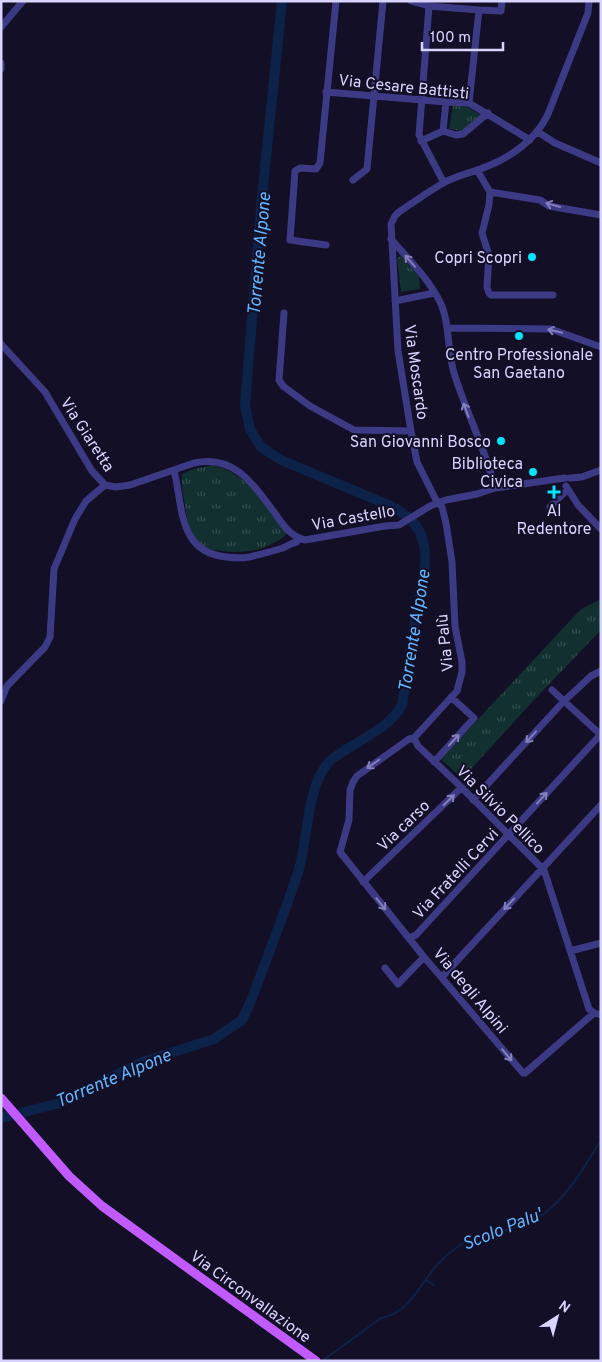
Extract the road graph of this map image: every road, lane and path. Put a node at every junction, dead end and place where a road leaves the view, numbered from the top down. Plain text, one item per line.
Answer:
1 (23, 1) edge
2 (336, 1) edge
3 (383, 1) edge
4 (411, 1) edge
5 (502, 1) edge
6 (589, 2) edge
7 (429, 6) junction
8 (479, 10) junction
9 (1, 27) edge
10 (1, 63) edge
11 (1, 69) edge
12 (326, 92) junction
13 (373, 96) junction
14 (421, 100) junction
15 (446, 102) junction
16 (469, 103) junction
17 (488, 113) junction
18 (443, 131) junction
19 (538, 132) junction
20 (530, 140) junction
21 (421, 141) junction
22 (600, 160) edge
23 (477, 170) junction
24 (353, 180) dead end
25 (444, 183) junction
26 (490, 192) junction
27 (601, 215) edge
28 (391, 239) junction
29 (326, 245) dead end
30 (434, 293) junction
31 (554, 295) dead end
32 (395, 301) junction
33 (284, 313) dead end
34 (447, 328) junction
35 (1, 344) edge
36 (601, 347) edge
37 (411, 431) junction
38 (174, 470) junction
39 (601, 470) edge
40 (567, 484) junction
41 (105, 485) junction
42 (495, 488) junction
43 (439, 503) junction
44 (550, 507) dead end
45 (601, 529) edge
46 (298, 538) junction
47 (601, 671) edge
48 (552, 690) dead end
49 (451, 697) junction
50 (1, 701) edge
51 (565, 702) junction
52 (601, 734) edge
53 (414, 738) junction
54 (434, 762) junction
55 (461, 788) junction
56 (474, 800) junction
57 (601, 805) edge
58 (509, 835) junction
59 (340, 852) joint
60 (542, 868) junction
61 (363, 882) junction
62 (409, 938) junction
63 (601, 943) edge
64 (570, 952) junction
65 (424, 957) junction
66 (384, 968) dead end
67 (442, 977) junction
68 (597, 1014) edge
69 (1, 1098) edge
70 (315, 1360) edge

1 - 9 street
2 - 12 street
3 - 13 street
4 - 7 street
5 - 8 street
6 - 19 street, Via Moscardo
7 - 8 street
7 - 14 street
8 - 16 street
10 - 11 street
12 - 13 street, Via Cesare Battisti
12 - 29 street
13 - 14 street, Via Cesare Battisti
13 - 24 street
14 - 15 street, Via Cesare Battisti
14 - 21 street
15 - 16 street, Via Cesare Battisti
15 - 18 street
16 - 17 street, Via Cesare Battisti
17 - 18 street
17 - 20 street, Via Cesare Battisti
18 - 21 street
19 - 20 street, Via Moscardo
19 - 22 street
20 - 23 street, Via Moscardo
21 - 25 street
23 - 25 street, Via Moscardo
23 - 26 street
25 - 28 street, Via Moscardo
27 -> 26 street
26 - 31 street
30 -> 28 street
28 - 32 street, Via Moscardo
30 - 32 street
30 - 34 street
32 - 37 street, Via Moscardo
33 - 37 street
36 -> 34 street
42 -> 34 street
35 - 41 street, Via Giaretta
37 - 43 street, Via Moscardo
38 - 41 street, Via Giaretta
38 - 46 street, Via Castello
38 - 46 street, Via Castello
39 - 40 street
40 - 42 street, Via Castello
40 - 44 street
40 - 45 street
41 - 50 street
42 - 43 street, Via Castello
43 - 46 street, Via Castello
43 - 49 street, Via Palù
47 - 51 street
48 - 51 street
49 - 53 street, Via Palù
54 -> 49 street
51 - 52 street
51 -> 56 street
58 -> 52 street, Via Fratelli Cervi
53 - 54 street, Via Silvio Pellico
53 -> 59 street, Via Palù
54 - 55 street, Via Silvio Pellico
55 - 56 street, Via Silvio Pellico
61 -> 55 street, Via carso
56 - 58 street, Via Silvio Pellico
57 - 60 street
58 - 60 street, Via Silvio Pellico
58 - 62 street, Via Fratelli Cervi
59 - 61 street, Via degli Alpini
60 - 64 street, Via Silvio Pellico
60 -> 67 street
61 -> 62 street, Via degli Alpini
62 - 65 street, Via degli Alpini
63 - 64 street
64 - 68 street, Via Silvio Pellico
65 - 66 street
65 - 67 street, Via degli Alpini
67 -> 68 street, Via degli Alpini
69 - 70 main road, Via Circonvallazione

